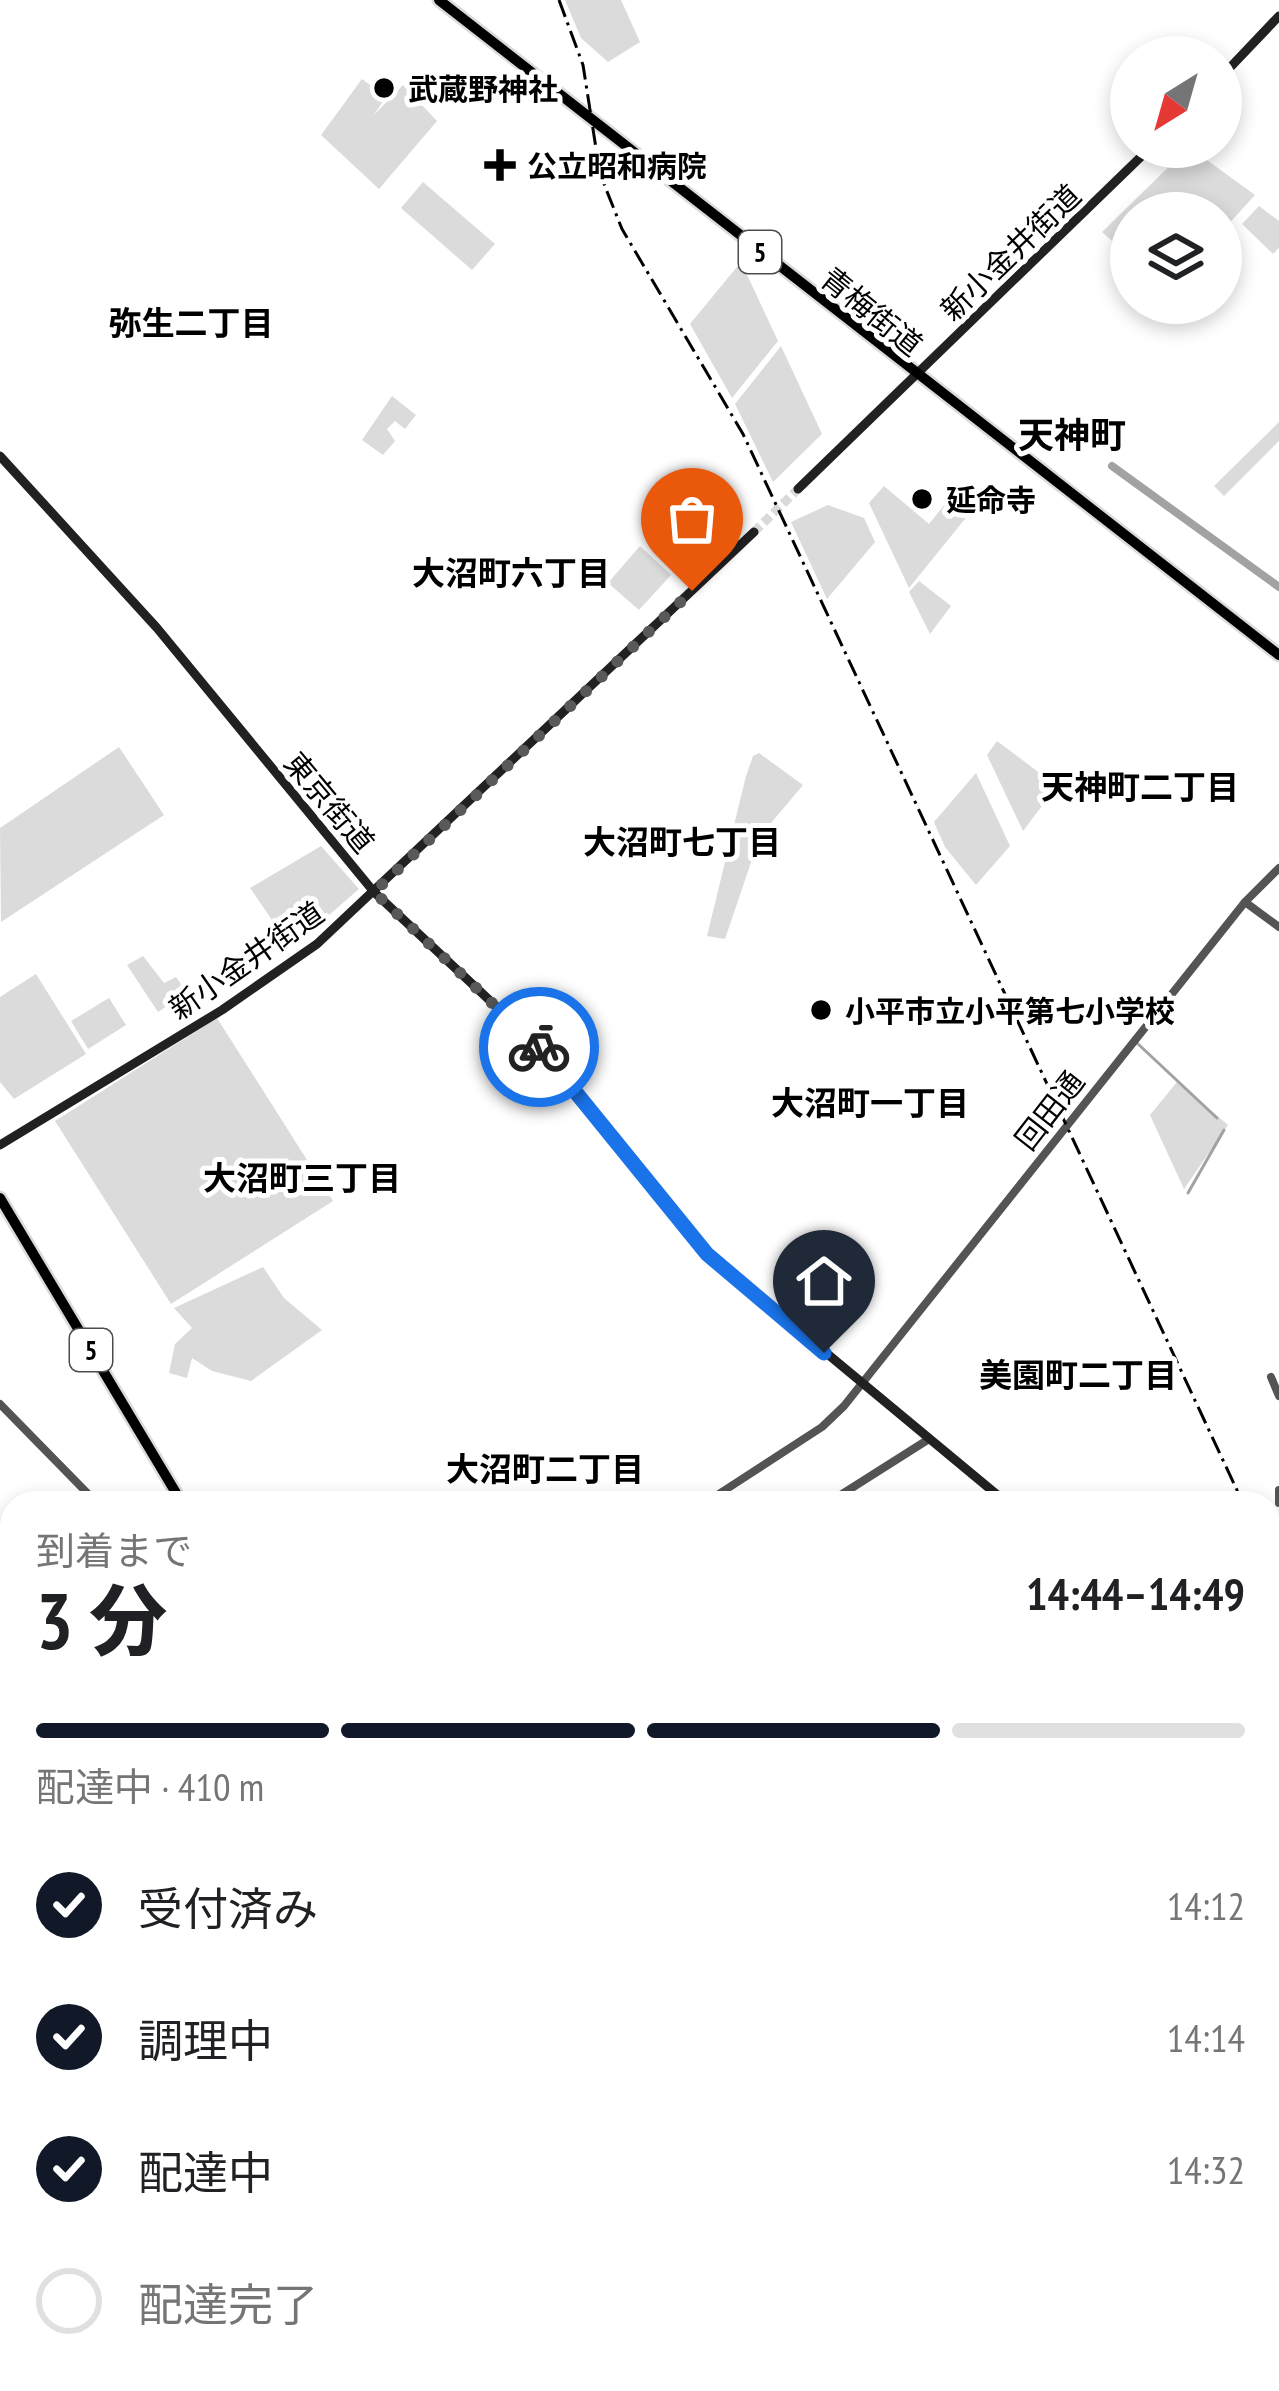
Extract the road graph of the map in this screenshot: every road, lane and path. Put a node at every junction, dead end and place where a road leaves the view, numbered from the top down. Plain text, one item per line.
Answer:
1 (439, 0) edge
2 (1279, 16) edge
3 (1242, 55) edge
4 (1129, 168) edge
5 (915, 376) junction
6 (0, 456) edge
7 (798, 489) tunnel mouth
8 (754, 532) tunnel mouth
9 (1279, 655) edge
10 (1279, 868) edge
11 (374, 892) junction
12 (1245, 902) junction
13 (1279, 927) edge
14 (0, 1145) edge
15 (0, 1198) edge
16 (1270, 1377) dead end
17 (862, 1384) junction
18 (1279, 1396) edge
19 (0, 1404) edge
20 (929, 1439) junction
21 (85, 1491) edge
22 (175, 1491) edge
23 (723, 1491) edge
24 (848, 1491) edge
25 (992, 1491) edge

1 - 5 main road, 青梅街道 / 5
2 - 3 main road
4 - 5 main road, 新小金井街道
5 - 7 main road, 新小金井街道
5 - 9 main road, 青梅街道 / 5
6 - 11 main road, 東京街道
8 - 11 main road, 新小金井街道
10 - 12 street, 回田通
11 - 14 main road, 新小金井街道
11 - 17 main road, 東京街道
12 - 13 street
12 - 17 street, 回田通
15 - 22 main road, 5
16 - 18 street
17 - 20 main road, 東京街道
17 - 23 street, 回田通
19 - 21 street
20 - 24 street
20 - 25 main road, 東京街道

